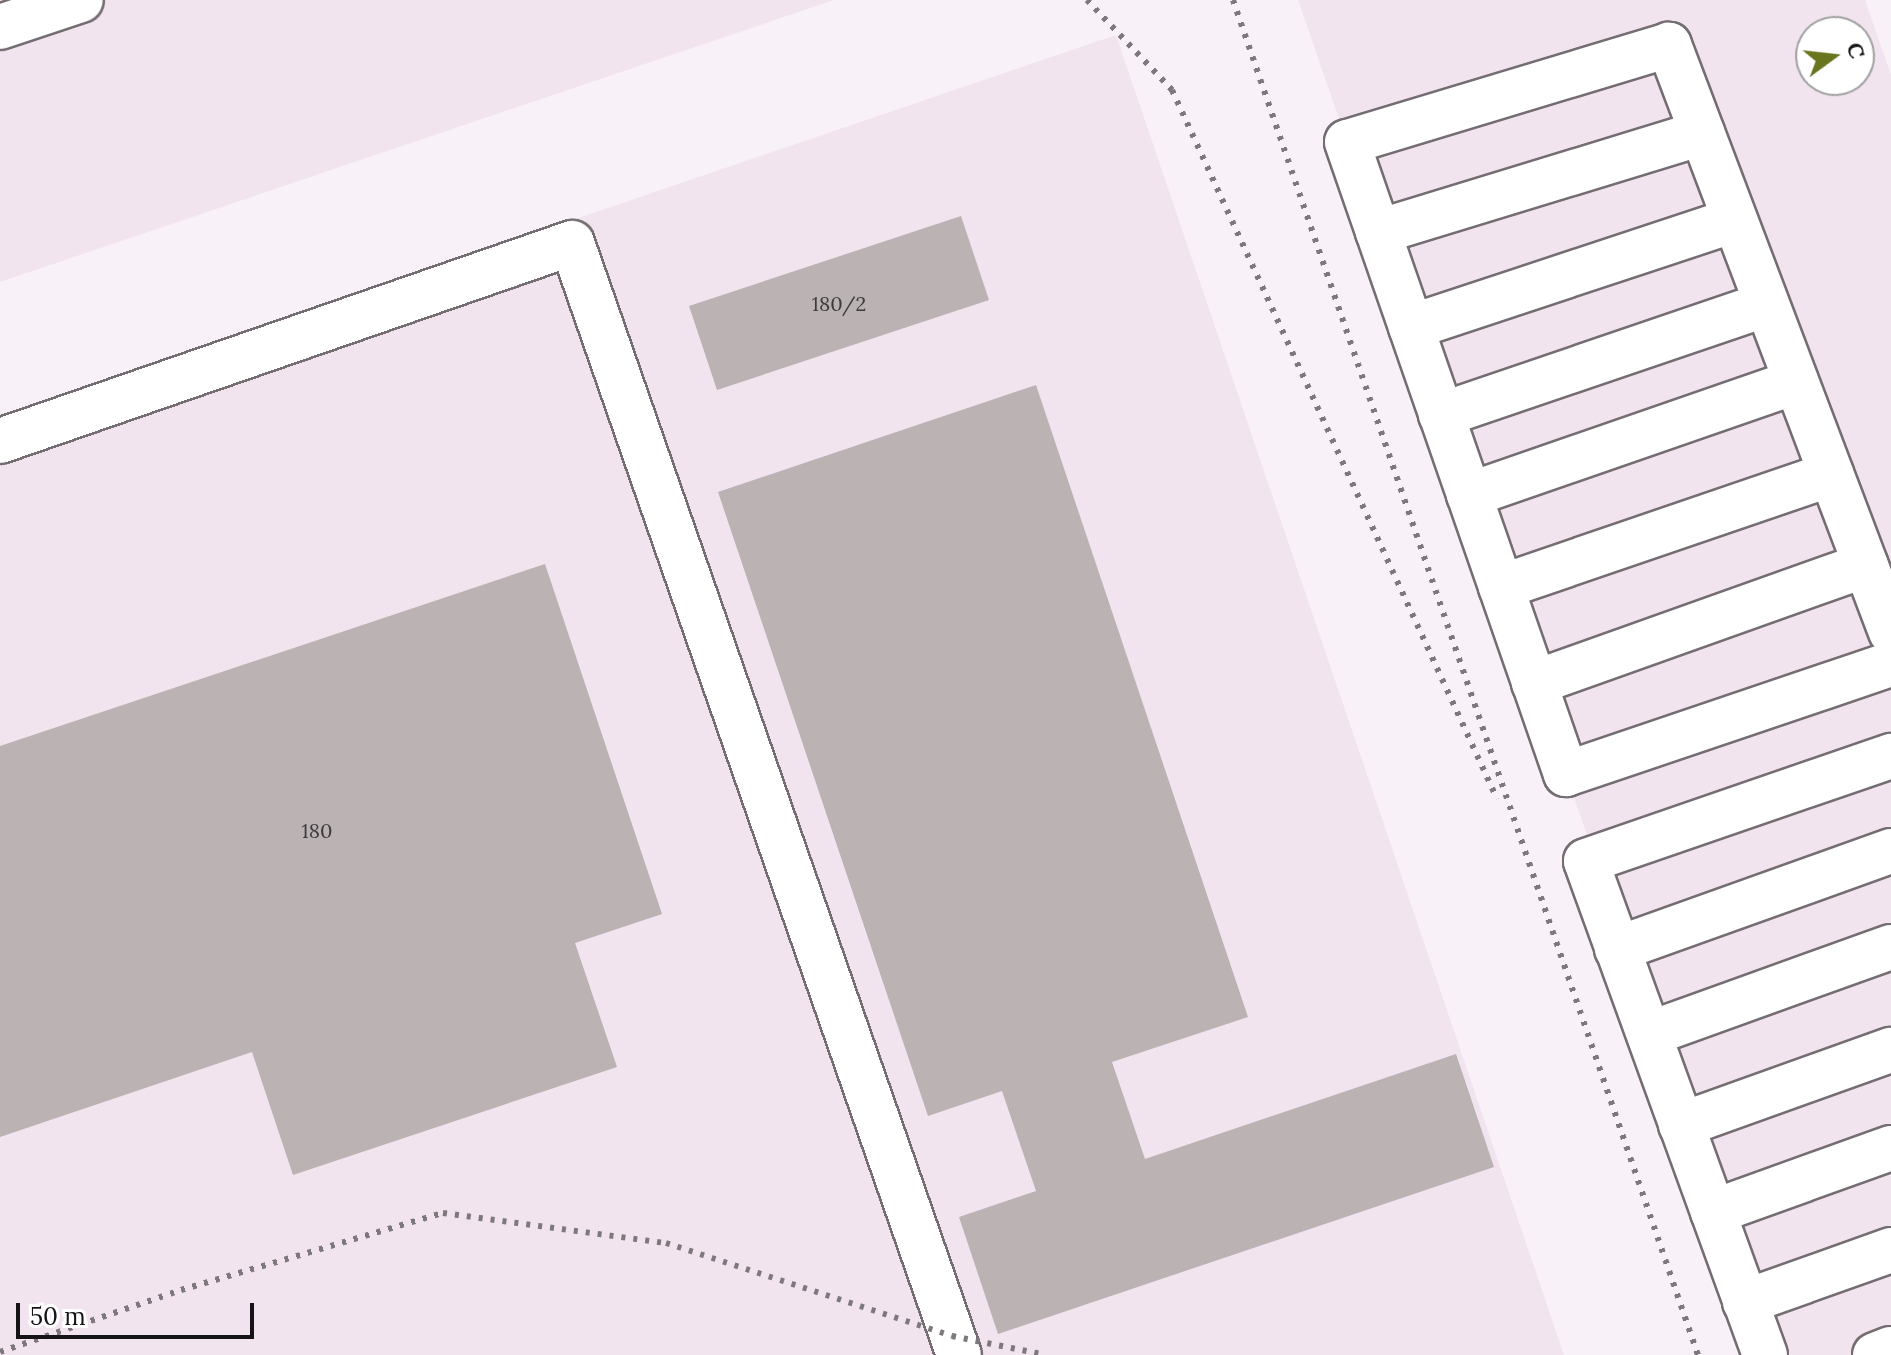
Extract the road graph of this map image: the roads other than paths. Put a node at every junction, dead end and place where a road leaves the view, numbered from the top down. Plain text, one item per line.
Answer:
1 (81, 0) edge
2 (0, 27) edge
3 (1702, 133) junction
4 (1735, 220) junction
5 (1378, 232) junction
6 (1767, 304) junction
7 (1411, 327) junction
8 (1796, 382) junction
9 (1441, 415) junction
10 (0, 441) edge
11 (1831, 474) junction
12 (1469, 495) junction
13 (1866, 565) junction
14 (1501, 587) junction
15 (1891, 632) edge
16 (1891, 664) edge
17 (1534, 683) junction
18 (1891, 756) edge
19 (1891, 851) edge
20 (1891, 947) edge
21 (1617, 949) junction
22 (1649, 1034) junction
23 (1891, 1050) edge
24 (1681, 1125) junction
25 (1891, 1148) edge
26 (1713, 1212) junction
27 (1891, 1250) edge
28 (1745, 1302) junction
29 (1891, 1349) edge
30 (959, 1355) edge
31 (1765, 1355) edge
32 (1875, 1355) edge

1 - 2 lane
3 - 4 lane
3 - 5 lane
3 - 5 lane
4 - 6 lane
4 - 7 lane
5 - 7 lane
6 - 8 lane
6 - 9 lane
7 - 9 lane
8 - 11 lane
8 - 12 lane
9 - 12 lane
10 - 30 lane
11 - 13 lane
11 - 14 lane
12 - 14 lane
13 - 15 lane
13 - 17 lane
14 - 17 lane
16 - 17 lane
18 - 21 lane
19 - 21 lane
20 - 22 lane
21 - 22 lane
22 - 24 lane
23 - 24 lane
24 - 26 lane
25 - 26 lane
26 - 28 lane
27 - 28 lane
28 - 31 lane
29 - 32 lane

